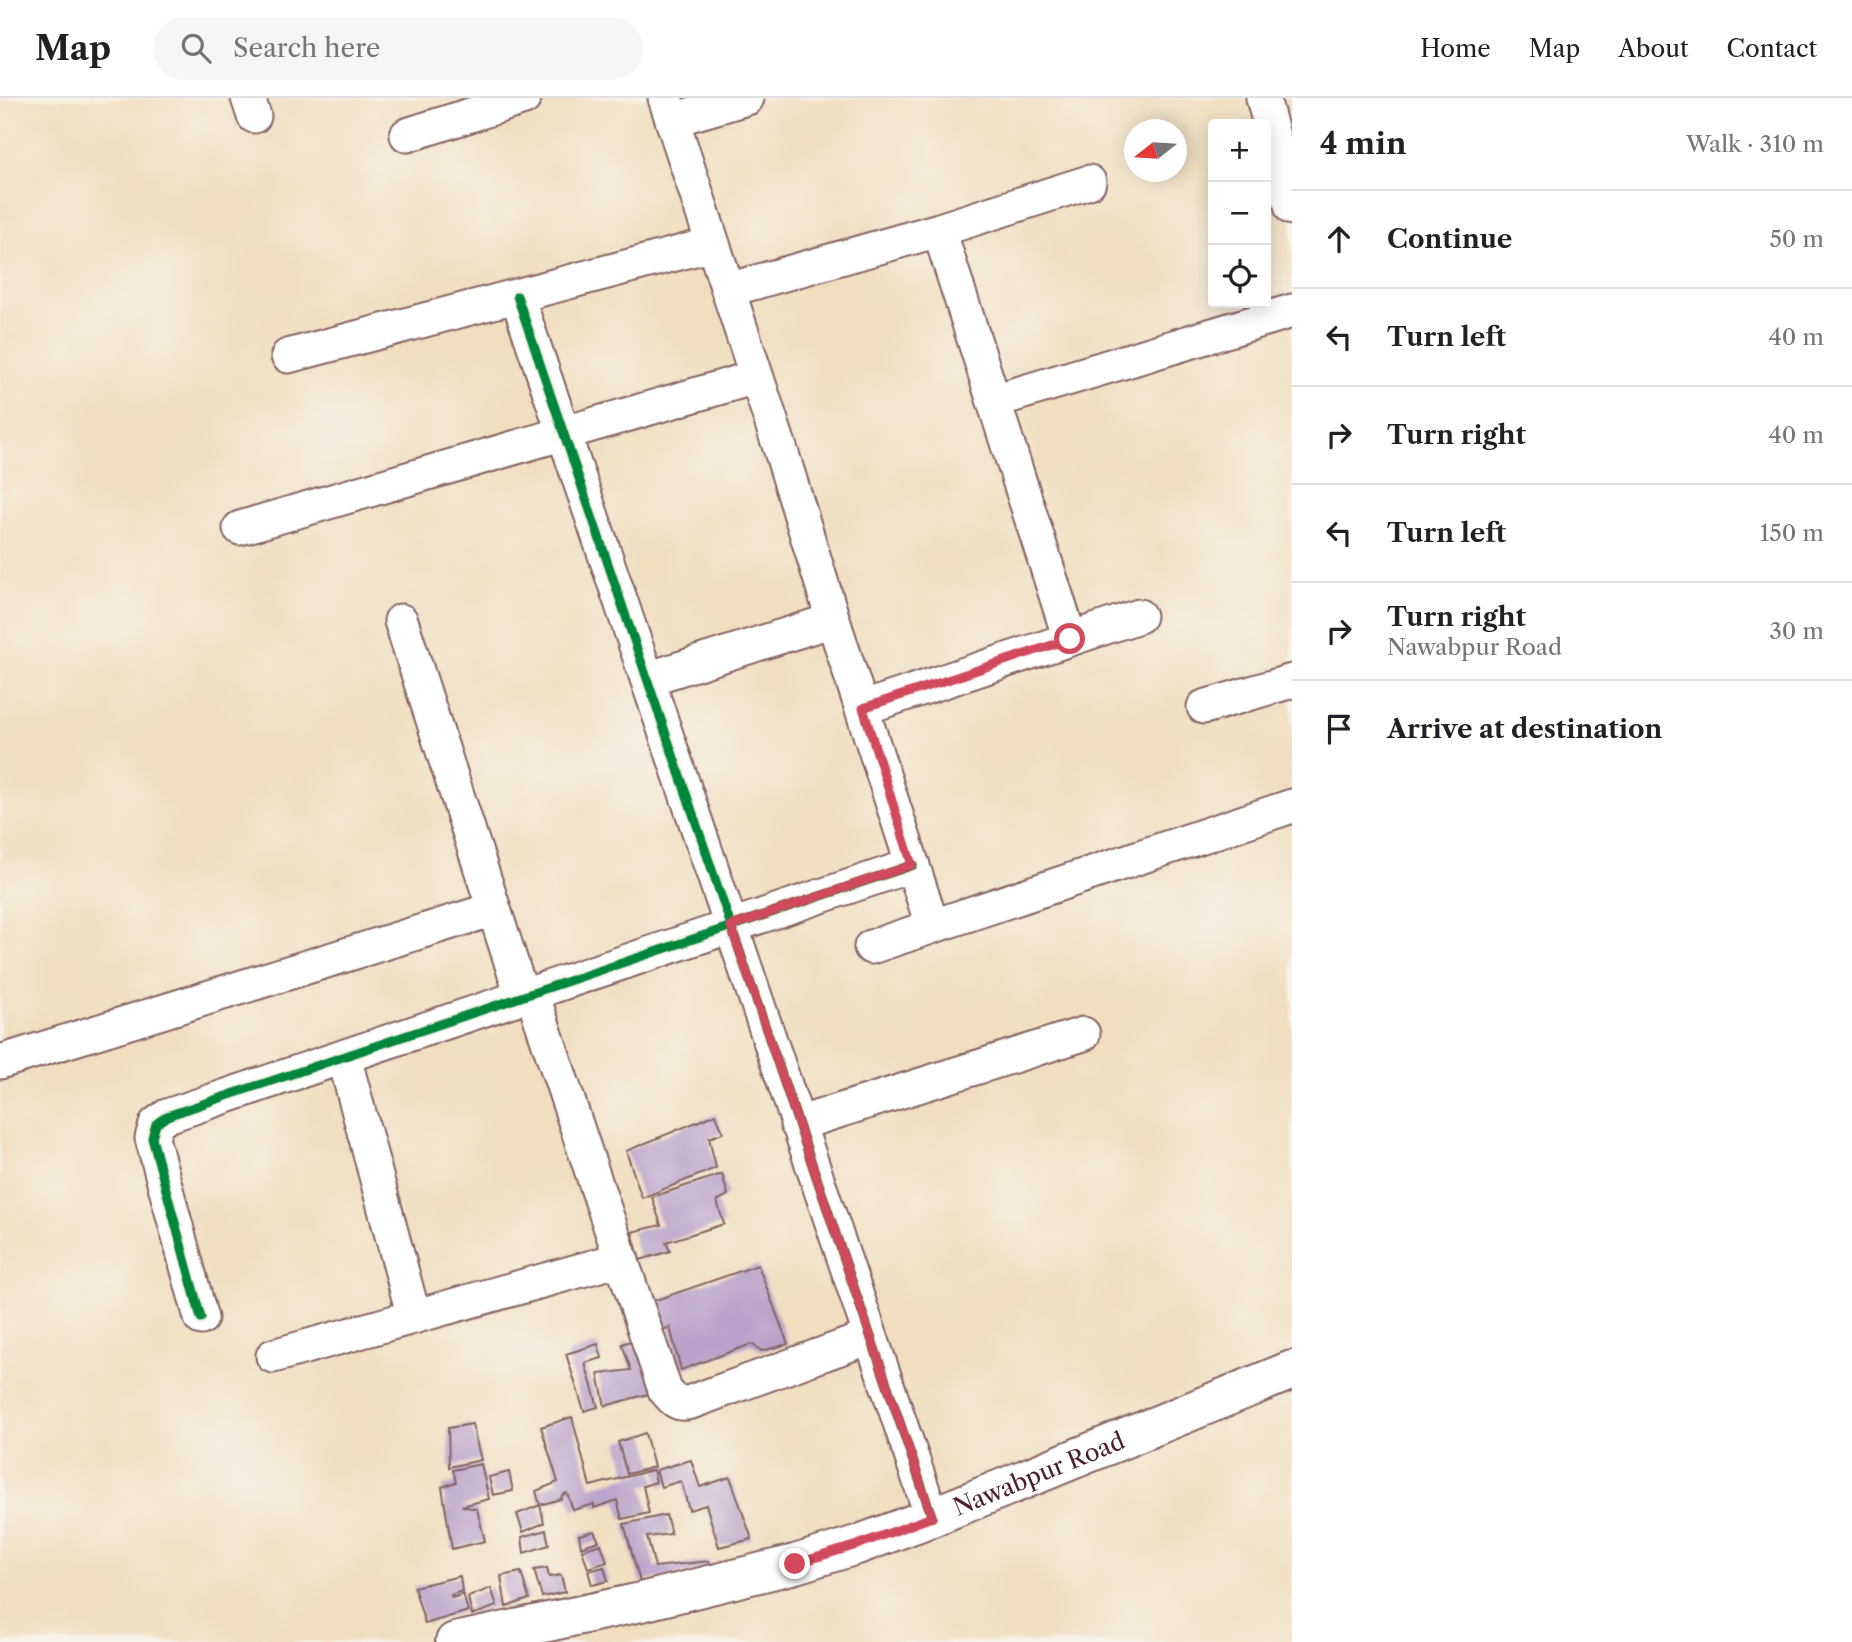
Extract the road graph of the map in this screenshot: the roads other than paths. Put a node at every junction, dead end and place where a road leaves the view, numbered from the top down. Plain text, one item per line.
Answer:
1 (524, 98) edge
2 (747, 98) edge
3 (1263, 98) edge
4 (669, 109) edge
5 (407, 135) dead end
6 (1089, 182) dead end
7 (1292, 208) edge
8 (939, 230) junction
9 (713, 244) junction
10 (728, 290) junction
11 (517, 296) junction
12 (1292, 311) edge
13 (288, 356) dead end
14 (756, 377) junction
15 (994, 401) junction
16 (564, 434) junction
17 (240, 528) dead end
18 (1139, 616) dead end
19 (833, 620) junction
20 (401, 621) dead end
21 (1070, 639) junction
22 (647, 679) junction
23 (1292, 681) edge
24 (1204, 707) dead end
25 (863, 708) junction
26 (1292, 806) edge
27 (912, 865) junction
28 (494, 909) junction
29 (932, 925) junction
30 (731, 926) junction
31 (871, 947) dead end
32 (527, 995) junction
33 (1083, 1034) dead end
34 (344, 1057) junction
35 (0, 1062) edge
36 (797, 1124) junction
37 (621, 1259) junction
38 (414, 1317) junction
39 (201, 1318) dead end
40 (870, 1336) junction
41 (273, 1356) dead end
42 (1292, 1370) edge
43 (932, 1517) junction
44 (544, 1633) edge
45 (455, 1642) edge

1 - 5 street
2 - 4 street
3 - 7 street
4 - 9 street
6 - 8 street
8 - 10 street
8 - 15 street
9 - 10 street
9 - 11 street
10 - 14 street
11 - 13 street
11 - 16 street
12 - 15 street
14 - 16 street
14 - 19 street
15 - 21 street
16 - 17 street
16 - 22 street
18 - 21 street
19 - 22 street
19 - 25 street
20 - 28 street
21 - 25 street
22 - 30 street
23 - 24 street
25 - 27 street
26 - 29 street
27 - 29 street
27 - 30 street
28 - 32 street
28 - 35 street
29 - 31 street
30 - 32 street
30 - 36 street
32 - 34 street
32 - 37 street
33 - 36 street
34 - 38 street
34 - 39 street
36 - 40 street
37 - 38 street
37 - 40 street
38 - 41 street
40 - 43 street
42 - 43 street, Nawabpur Road
43 - 44 street, Nawabpur Road
44 - 45 street, Nawabpur Road

